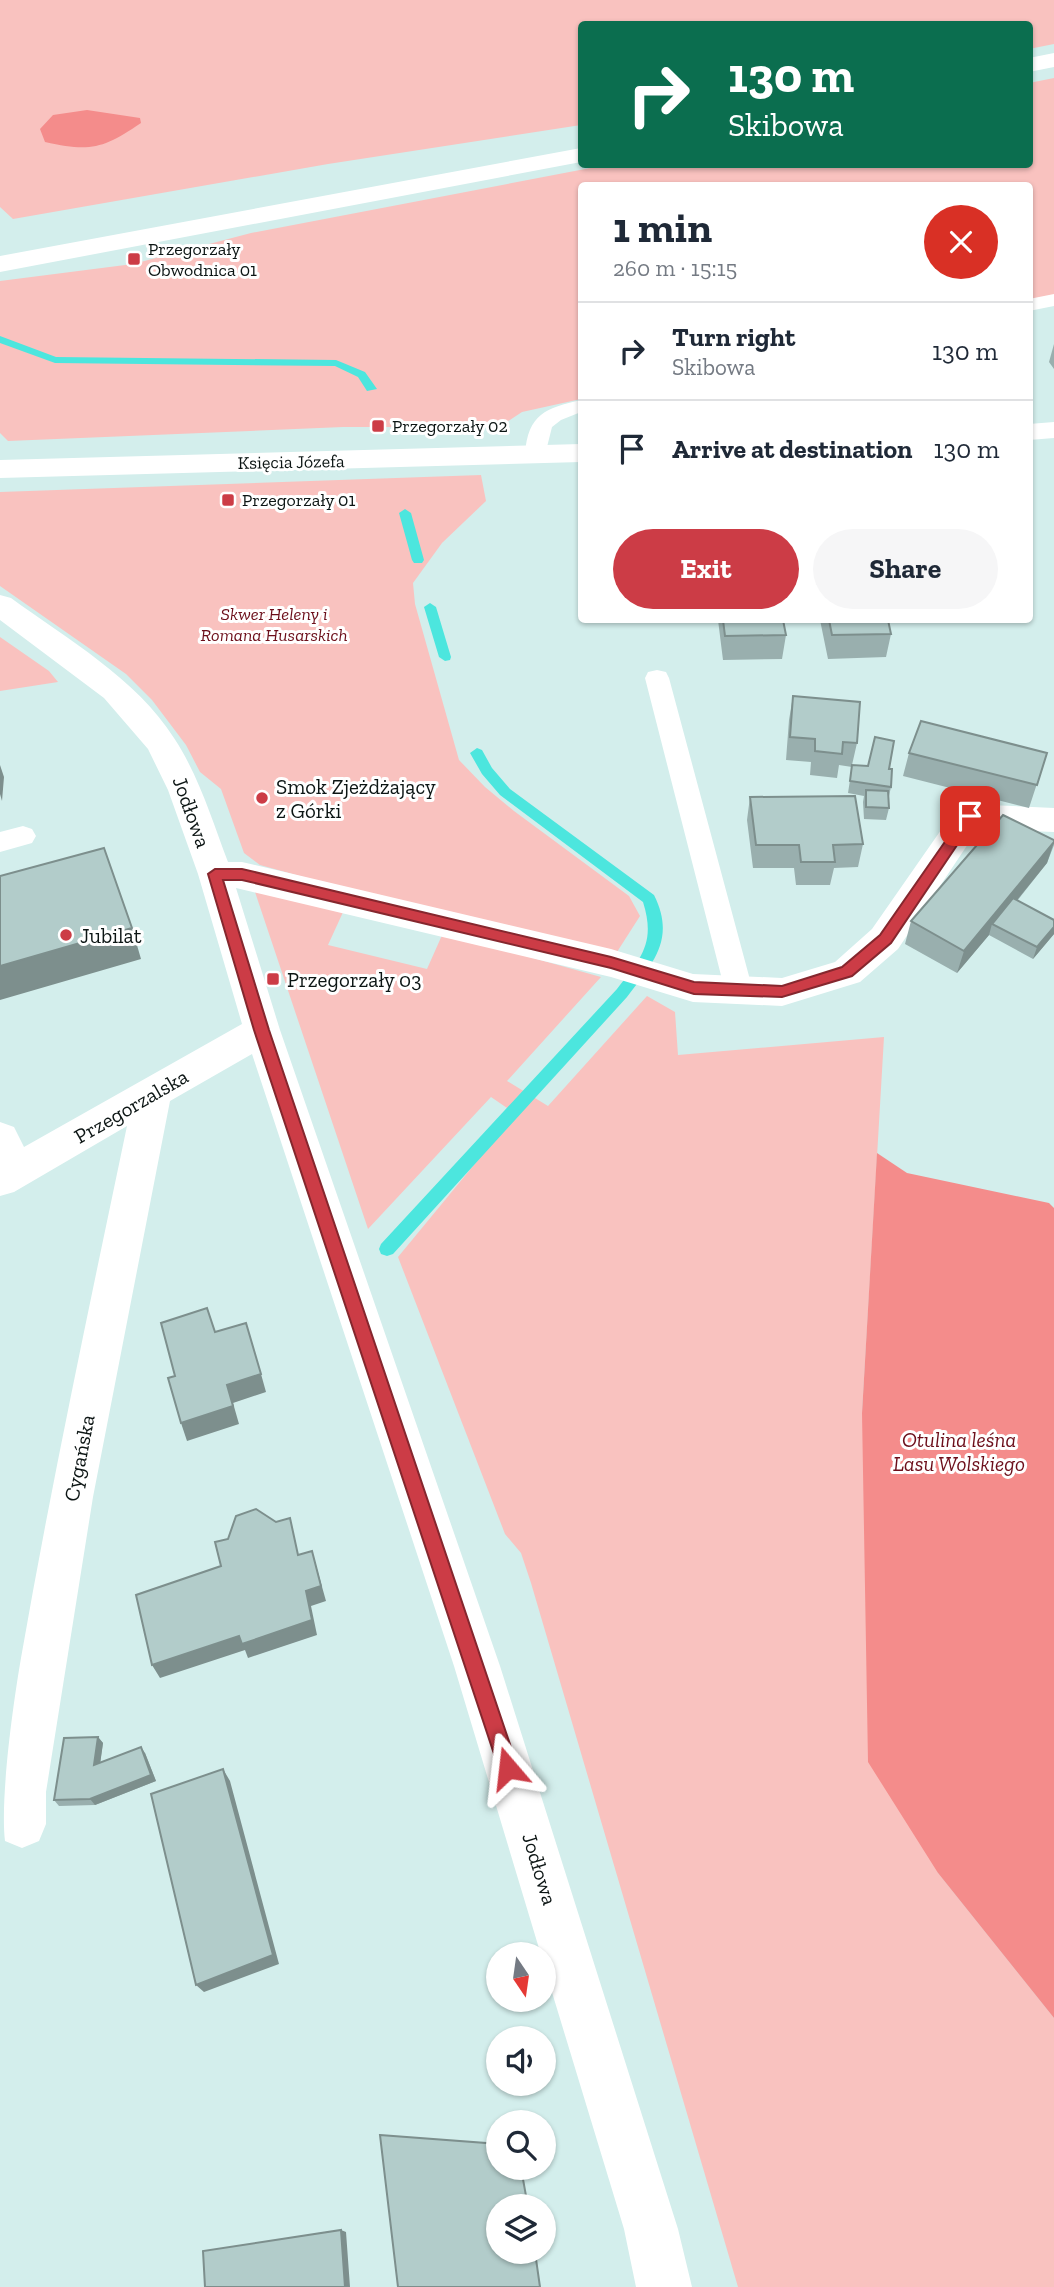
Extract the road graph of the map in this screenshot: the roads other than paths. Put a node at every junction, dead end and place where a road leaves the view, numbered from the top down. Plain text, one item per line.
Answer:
1 (1054, 60) edge
2 (1033, 64) edge
3 (578, 136) edge
4 (578, 156) edge
5 (432, 160) dead end
6 (0, 264) edge
7 (1054, 299) edge
8 (1033, 304) edge
9 (578, 407) edge
10 (1054, 430) edge
11 (1033, 432) edge
12 (578, 453) edge
13 (536, 454) junction
14 (0, 469) edge
15 (0, 605) edge
16 (657, 678) dead end
17 (1054, 820) edge
18 (215, 874) junction
19 (739, 991) junction
20 (262, 1030) junction
21 (152, 1095) junction
22 (6, 1163) edge
23 (22, 1824) dead end
24 (664, 2287) edge

1 - 2 street
3 - 5 street
4 - 6 street
7 - 8 lane
9 - 13 lane
10 - 11 street
12 - 13 street, Księcia Józefa
13 - 14 street, Księcia Józefa
15 - 18 street, Jodłowa
16 - 19 lane
17 - 19 street
18 - 19 street
18 - 20 street, Jodłowa
20 - 21 street, Przegorzalska
20 - 24 street, Jodłowa
21 - 22 street, Przegorzalska
21 - 23 street, Cygańska

